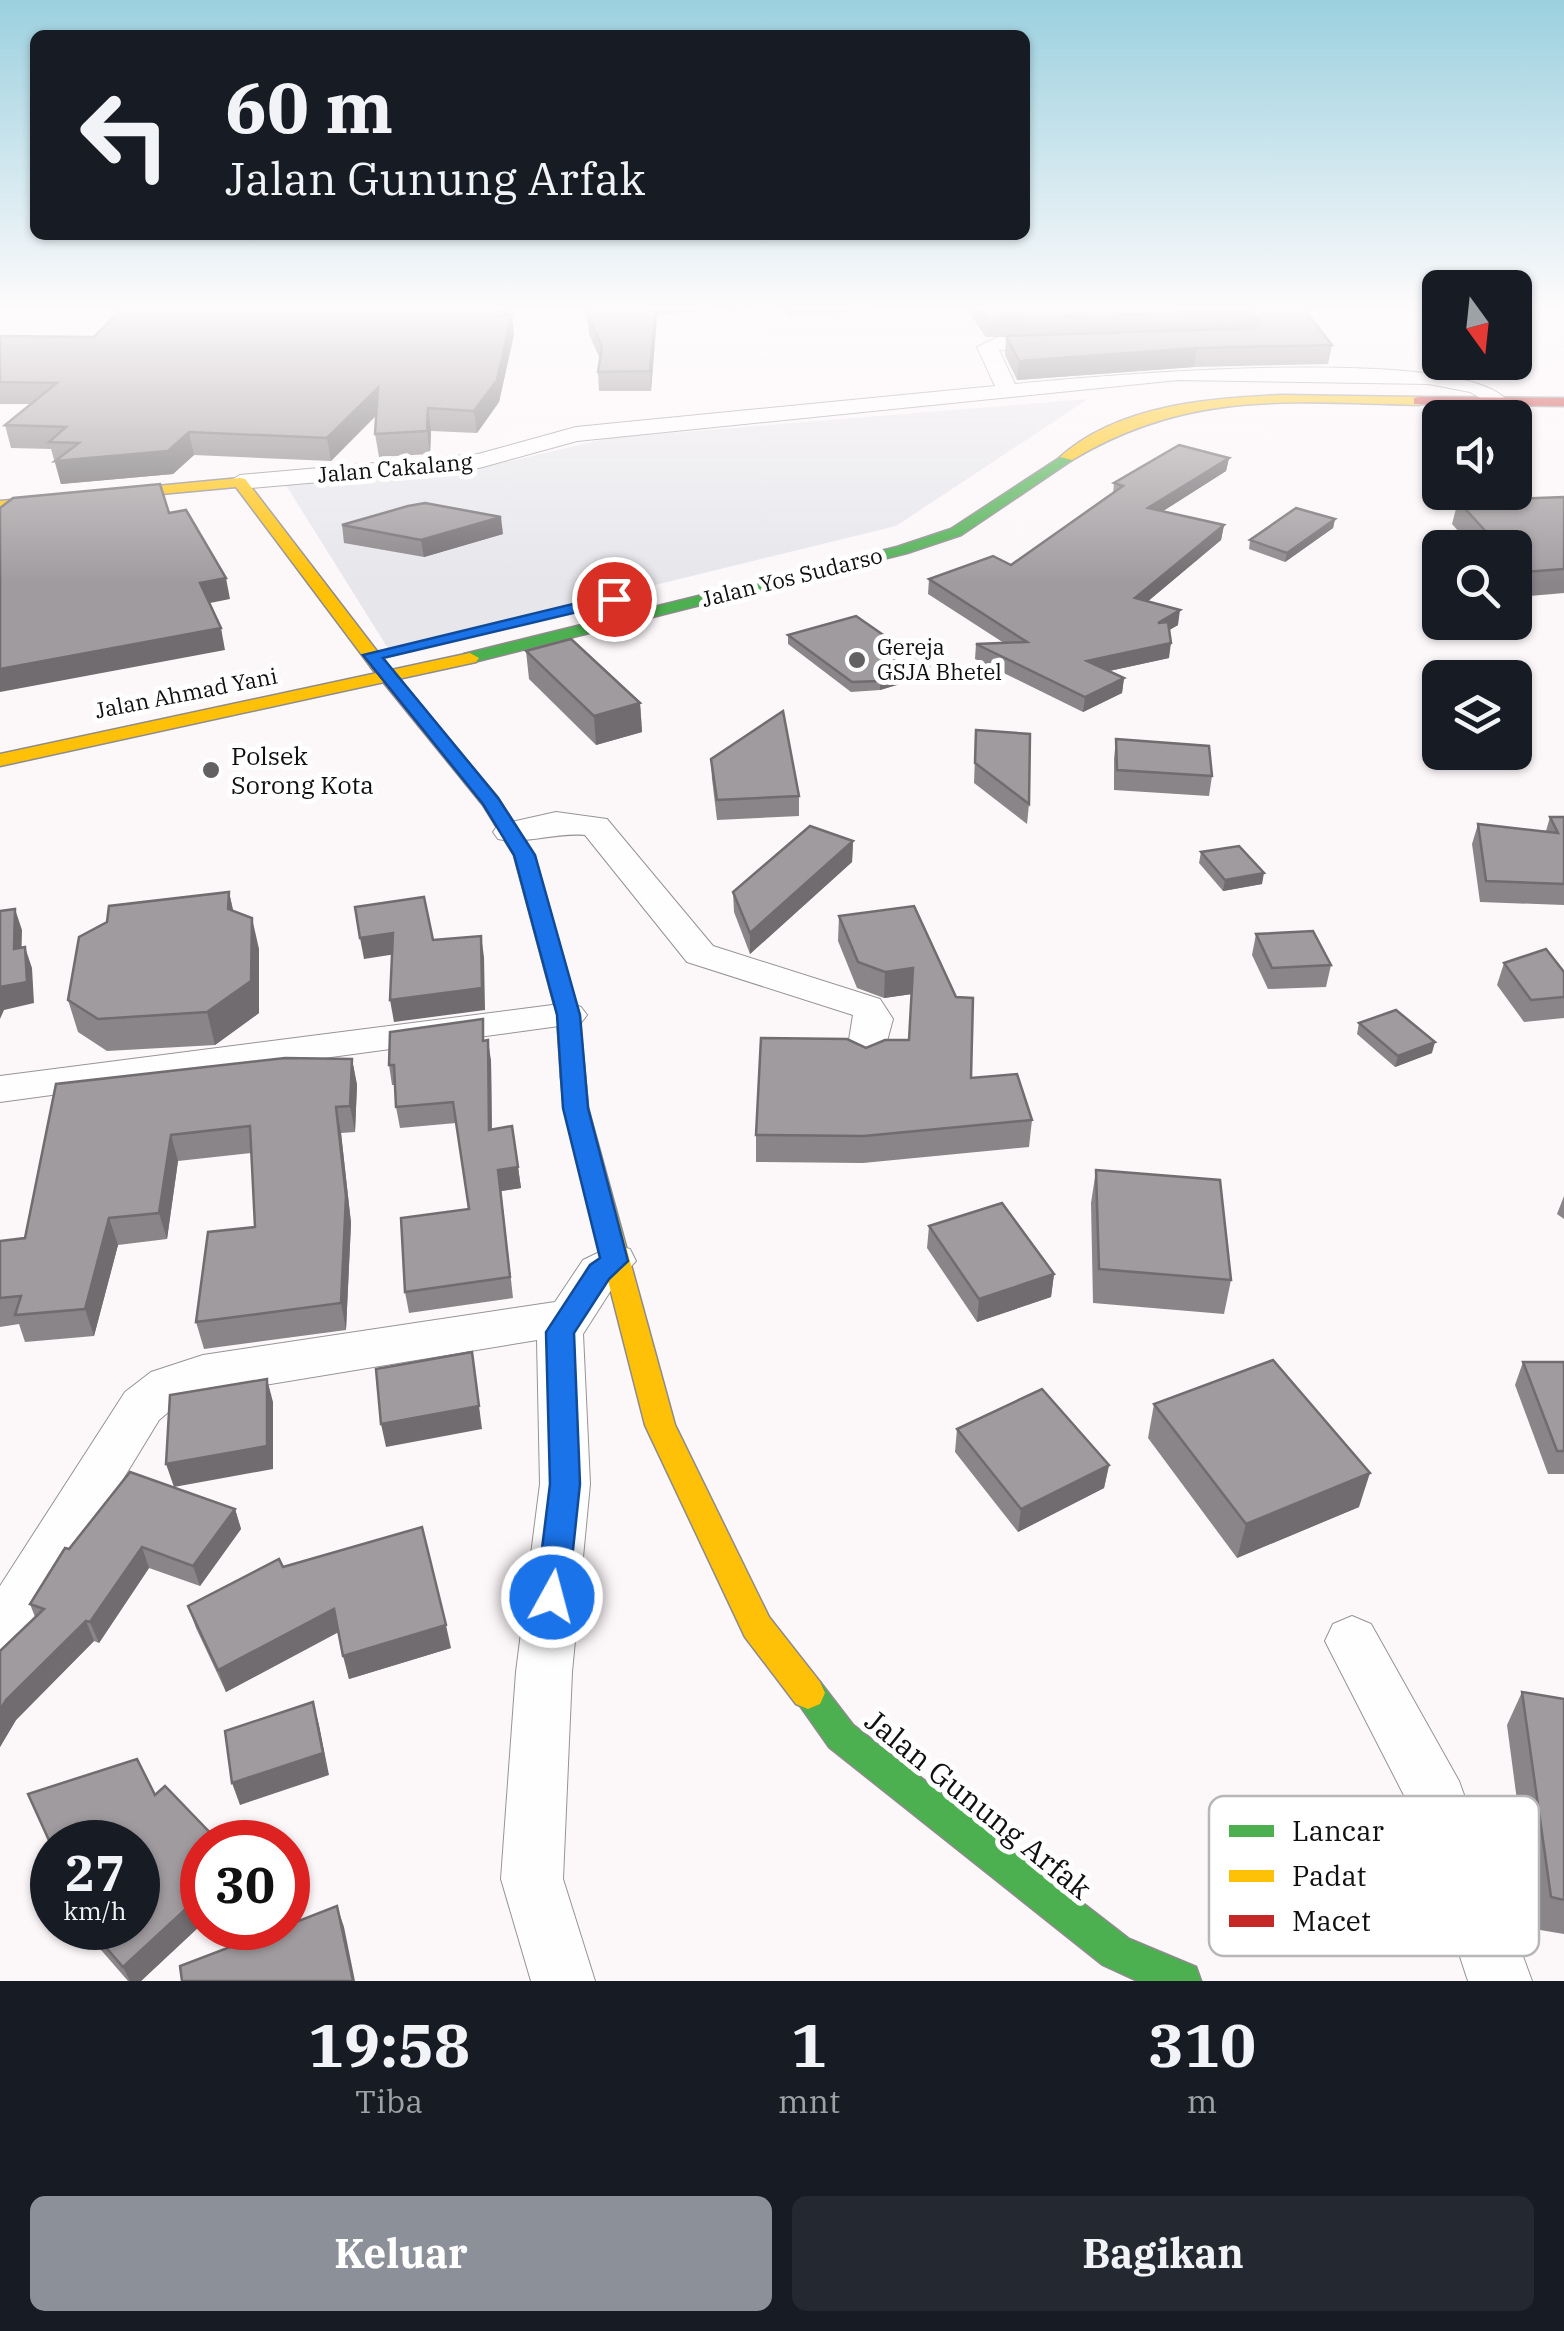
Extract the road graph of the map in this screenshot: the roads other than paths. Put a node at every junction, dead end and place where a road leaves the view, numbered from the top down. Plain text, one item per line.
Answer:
1 (923, 399) edge
2 (1146, 399) edge
3 (1276, 399) edge
4 (1533, 399) edge
5 (1564, 402) edge
6 (1079, 421) dead end
7 (996, 476) dead end
8 (240, 482) junction
9 (0, 505) edge
10 (538, 616) dead end
11 (408, 647) dead end
12 (372, 655) junction
13 (332, 663) dead end
14 (388, 678) junction
15 (0, 760) edge
16 (510, 832) junction
17 (568, 1015) junction
18 (866, 1058) edge
19 (0, 1089) edge
20 (614, 1261) junction
21 (569, 1317) junction
22 (0, 1633) edge
23 (1352, 1641) dead end
24 (1435, 1796) edge
25 (1491, 1956) edge
26 (563, 1981) edge
27 (1182, 1981) edge
28 (1500, 1981) edge

1 - 8 street, Jalan Cakalang
2 - 6 main road, Jalan Yos Sudarso
3 - 14 main road, Jalan Yos Sudarso
4 - 5 main road, Jalan Yos Sudarso
7 - 10 main road, Jalan Yos Sudarso
8 - 9 main road
8 - 12 main road, Jalan Gunung Arfak
11 - 12 main road
12 - 13 main road
12 - 14 main road, Jalan Gunung Arfak
14 - 15 main road, Jalan Yos Sudarso
14 - 16 main road, Jalan Gunung Arfak
16 - 17 main road, Jalan Gunung Arfak
16 - 18 street
17 - 19 street
17 - 20 main road, Jalan Gunung Arfak
20 - 21 street
20 - 27 main road, Jalan Gunung Arfak
21 - 22 street
21 - 26 street
23 - 24 street
25 - 28 street

